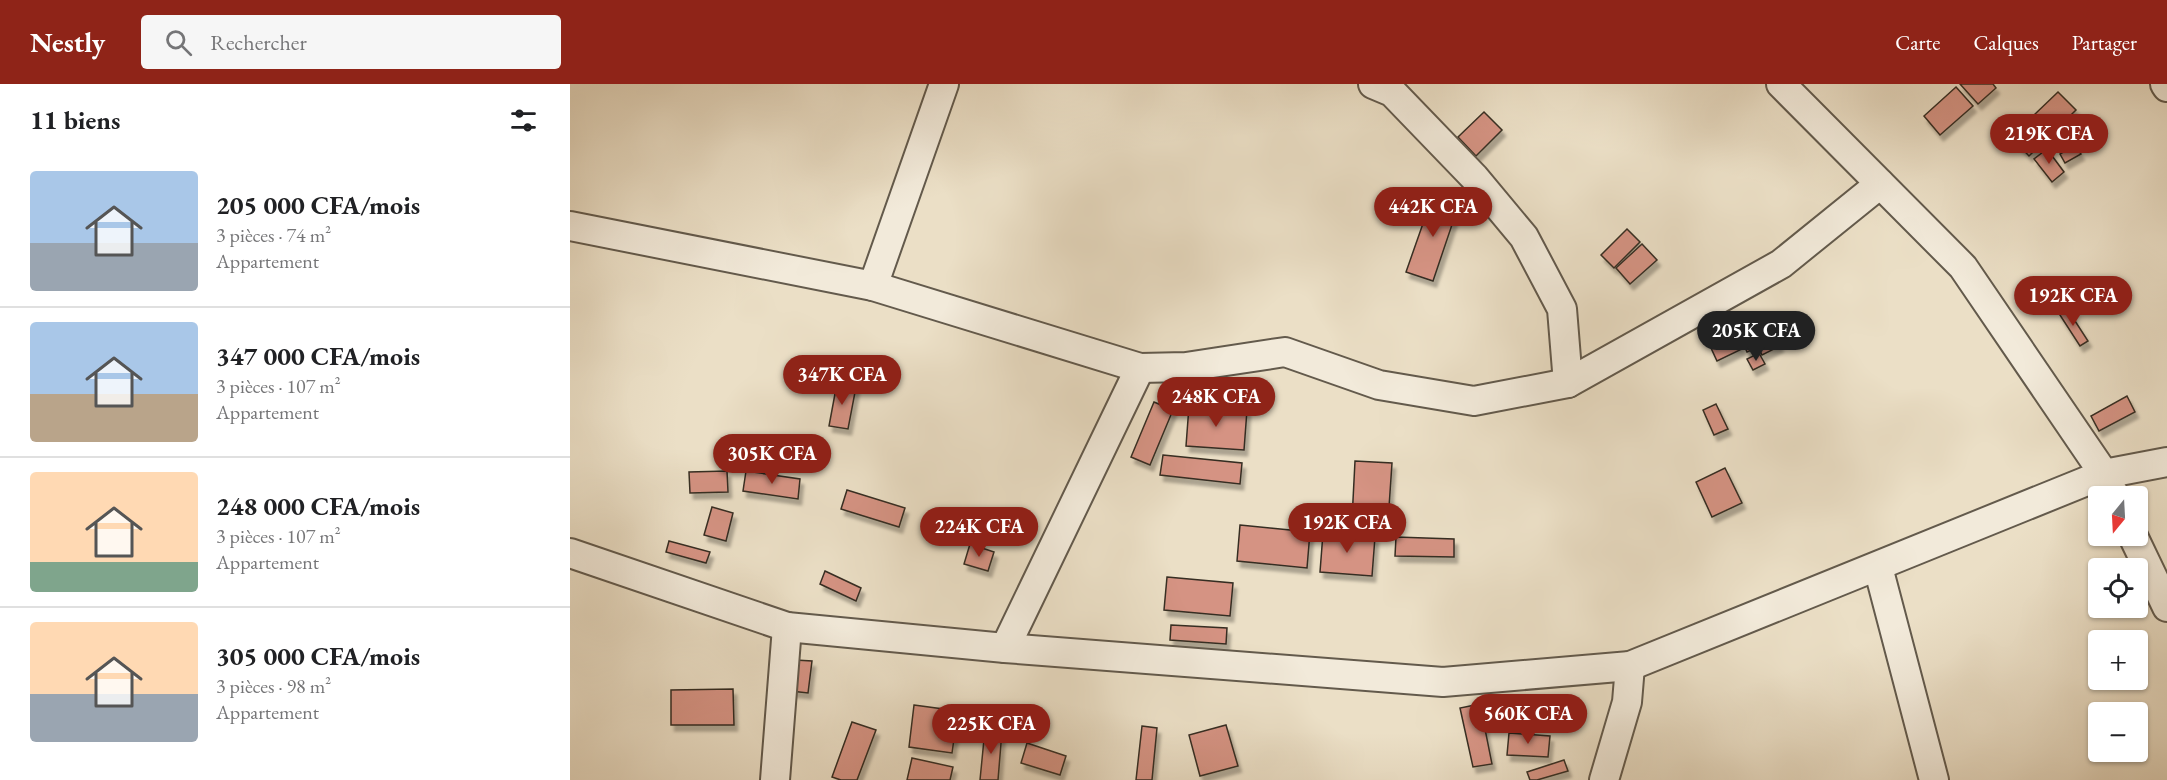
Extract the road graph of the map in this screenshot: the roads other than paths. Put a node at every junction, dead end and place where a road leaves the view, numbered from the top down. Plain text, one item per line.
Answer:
1 (944, 84) edge
2 (1373, 84) edge
3 (1781, 84) edge
4 (1880, 184) junction
5 (570, 226) edge
6 (873, 286) junction
7 (1140, 368) junction
8 (1568, 383) junction
9 (2167, 462) edge
10 (2109, 485) edge
11 (2138, 546) edge
12 (570, 553) edge
13 (1878, 567) junction
14 (2167, 607) edge
15 (787, 627) junction
16 (1005, 648) junction
17 (1630, 666) junction
18 (775, 780) edge
19 (1604, 780) edge
20 (1934, 780) edge

1 - 6 street
2 - 8 street
3 - 4 street
4 - 8 street
4 - 10 street
5 - 6 street
6 - 7 street
7 - 8 street
7 - 16 street
9 - 10 street
10 - 13 street
11 - 14 street
12 - 15 street
13 - 17 street
13 - 20 street
15 - 16 street
15 - 18 street
16 - 17 street
17 - 19 street

